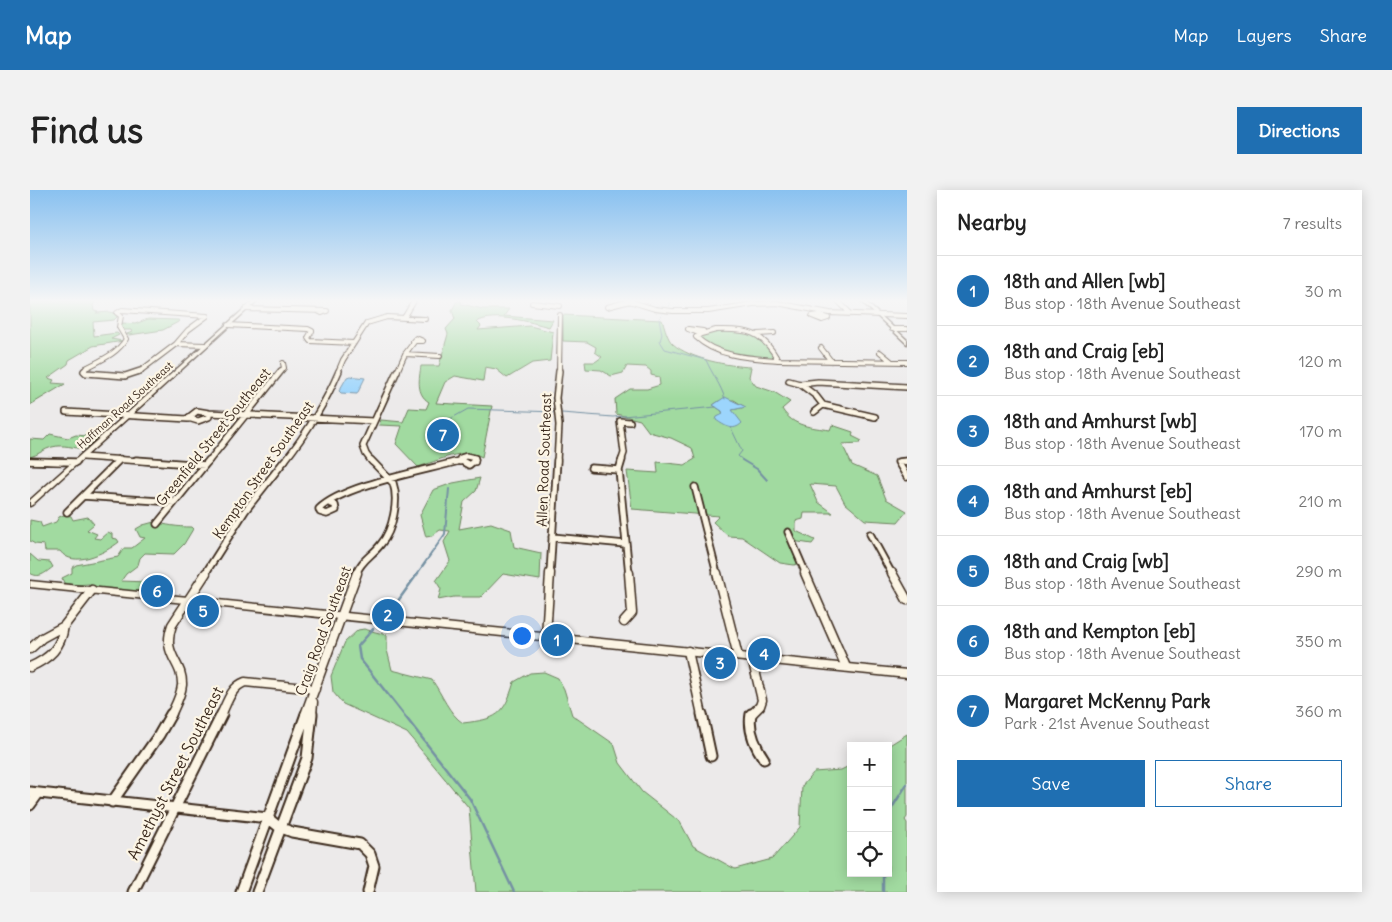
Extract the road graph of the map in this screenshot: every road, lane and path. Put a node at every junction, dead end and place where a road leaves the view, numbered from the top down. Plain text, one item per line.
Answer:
1 (123, 334) edge
2 (185, 334) edge
3 (218, 334) edge
4 (310, 334) edge
5 (360, 334) edge
6 (560, 334) edge
7 (700, 334) edge
8 (758, 334) joint
9 (762, 334) edge
10 (897, 334) edge
11 (414, 342) dead end
12 (907, 342) edge
13 (354, 343) junction
14 (176, 344) junction
15 (205, 345) junction
16 (821, 348) dead end
17 (880, 352) dead end
18 (406, 354) junction
19 (440, 356) dead end
20 (778, 360) junction
21 (831, 361) junction
22 (891, 362) junction
23 (907, 362) edge
24 (283, 363) dead end
25 (789, 381) dead end
26 (800, 384) junction
27 (907, 387) edge
28 (823, 405) junction
29 (66, 412) dead end
30 (814, 412) dead end
31 (209, 413) junction
32 (246, 414) junction
33 (128, 416) junction
34 (876, 417) dead end
35 (315, 418) junction
36 (188, 419) junction
37 (374, 421) junction
38 (630, 422) dead end
39 (83, 457) junction
40 (120, 459) junction
41 (30, 461) edge
42 (459, 461) dead end
43 (907, 461) edge
44 (76, 462) junction
45 (205, 464) junction
46 (591, 468) dead end
47 (618, 470) junction
48 (907, 477) edge
49 (391, 479) junction
50 (695, 487) dead end
51 (83, 496) junction
52 (174, 502) junction
53 (30, 504) edge
54 (329, 504) dead end
55 (67, 512) dead end
56 (157, 524) dead end
57 (788, 532) dead end
58 (870, 534) dead end
59 (552, 537) junction
60 (625, 544) junction
61 (30, 584) edge
62 (92, 590) junction
63 (187, 600) junction
64 (907, 600) edge
65 (342, 615) junction
66 (624, 622) dead end
67 (64, 626) junction
68 (546, 636) junction
69 (30, 649) edge
70 (688, 651) junction
71 (738, 656) junction
72 (752, 658) junction
73 (30, 667) edge
74 (846, 668) junction
75 (907, 674) edge
76 (313, 694) junction
77 (711, 756) dead end
78 (764, 759) dead end
79 (34, 793) edge
80 (112, 802) junction
81 (30, 805) edge
82 (174, 807) junction
83 (268, 818) junction
84 (279, 827) junction
85 (133, 892) edge
86 (241, 892) edge
87 (257, 892) edge
88 (368, 892) edge

1 - 14 street
2 - 14 street
3 - 15 street, Hoffman Road Southeast
4 - 13 street
5 - 13 street, Kempton Street Southeast
6 - 59 street, Allen Road Southeast
7 - 20 street
8 - 9 street
8 - 20 street
10 - 12 street
11 - 18 street
13 - 35 street, Kempton Street Southeast
14 - 15 street
15 - 33 street, Hoffman Road Southeast
16 - 21 street
17 - 22 street
18 - 19 street
18 - 37 street
20 - 21 street
21 - 22 street
22 - 23 street
24 - 32 street, Greenfield Street Southeast
25 - 26 street
26 - 27 street
26 - 28 street
28 - 30 street
28 - 34 street
29 - 33 street
31 - 32 street
31 - 36 street
31 - 36 street
32 - 35 street
32 - 45 street, Greenfield Street Southeast
33 - 36 street
33 - 39 street, Hoffman Road Southeast
35 - 37 street
35 - 63 street, Kempton Street Southeast
37 - 49 street
38 - 47 street
39 - 40 street
39 - 44 street, Hoffman Road Southeast
40 - 45 street
40 - 51 street
41 - 44 street
42 - 49 street
43 - 48 street
44 - 53 street, Hoffman Road Southeast
45 - 52 street, Greenfield Street Southeast
46 - 47 street
47 - 60 street
49 - 54 street
49 - 65 street, Craig Road Southeast
50 - 71 street
51 - 52 street
51 - 55 street
52 - 56 street, Greenfield Street Southeast
57 - 74 street
58 - 64 street
59 - 60 street
59 - 68 street, Allen Road Southeast
60 - 66 street
61 - 62 street
62 - 63 street
62 - 67 street
63 - 65 street
63 - 80 street, Kempton Street Southeast
65 - 68 street
65 - 76 street, Craig Road Southeast
67 - 69 street
67 - 73 street
68 - 70 street
70 - 71 street
70 - 77 street
71 - 72 street
72 - 74 street
72 - 78 street
74 - 75 street
76 - 82 street, Amethyst Street Southeast
76 - 83 street, Craig Road Southeast
76 - 84 street
79 - 80 street
79 - 81 street
80 - 82 street
82 - 83 street
82 - 85 street, Amethyst Street Southeast
83 - 84 street
83 - 86 street, Craig Road Southeast
84 - 87 street
84 - 88 street

